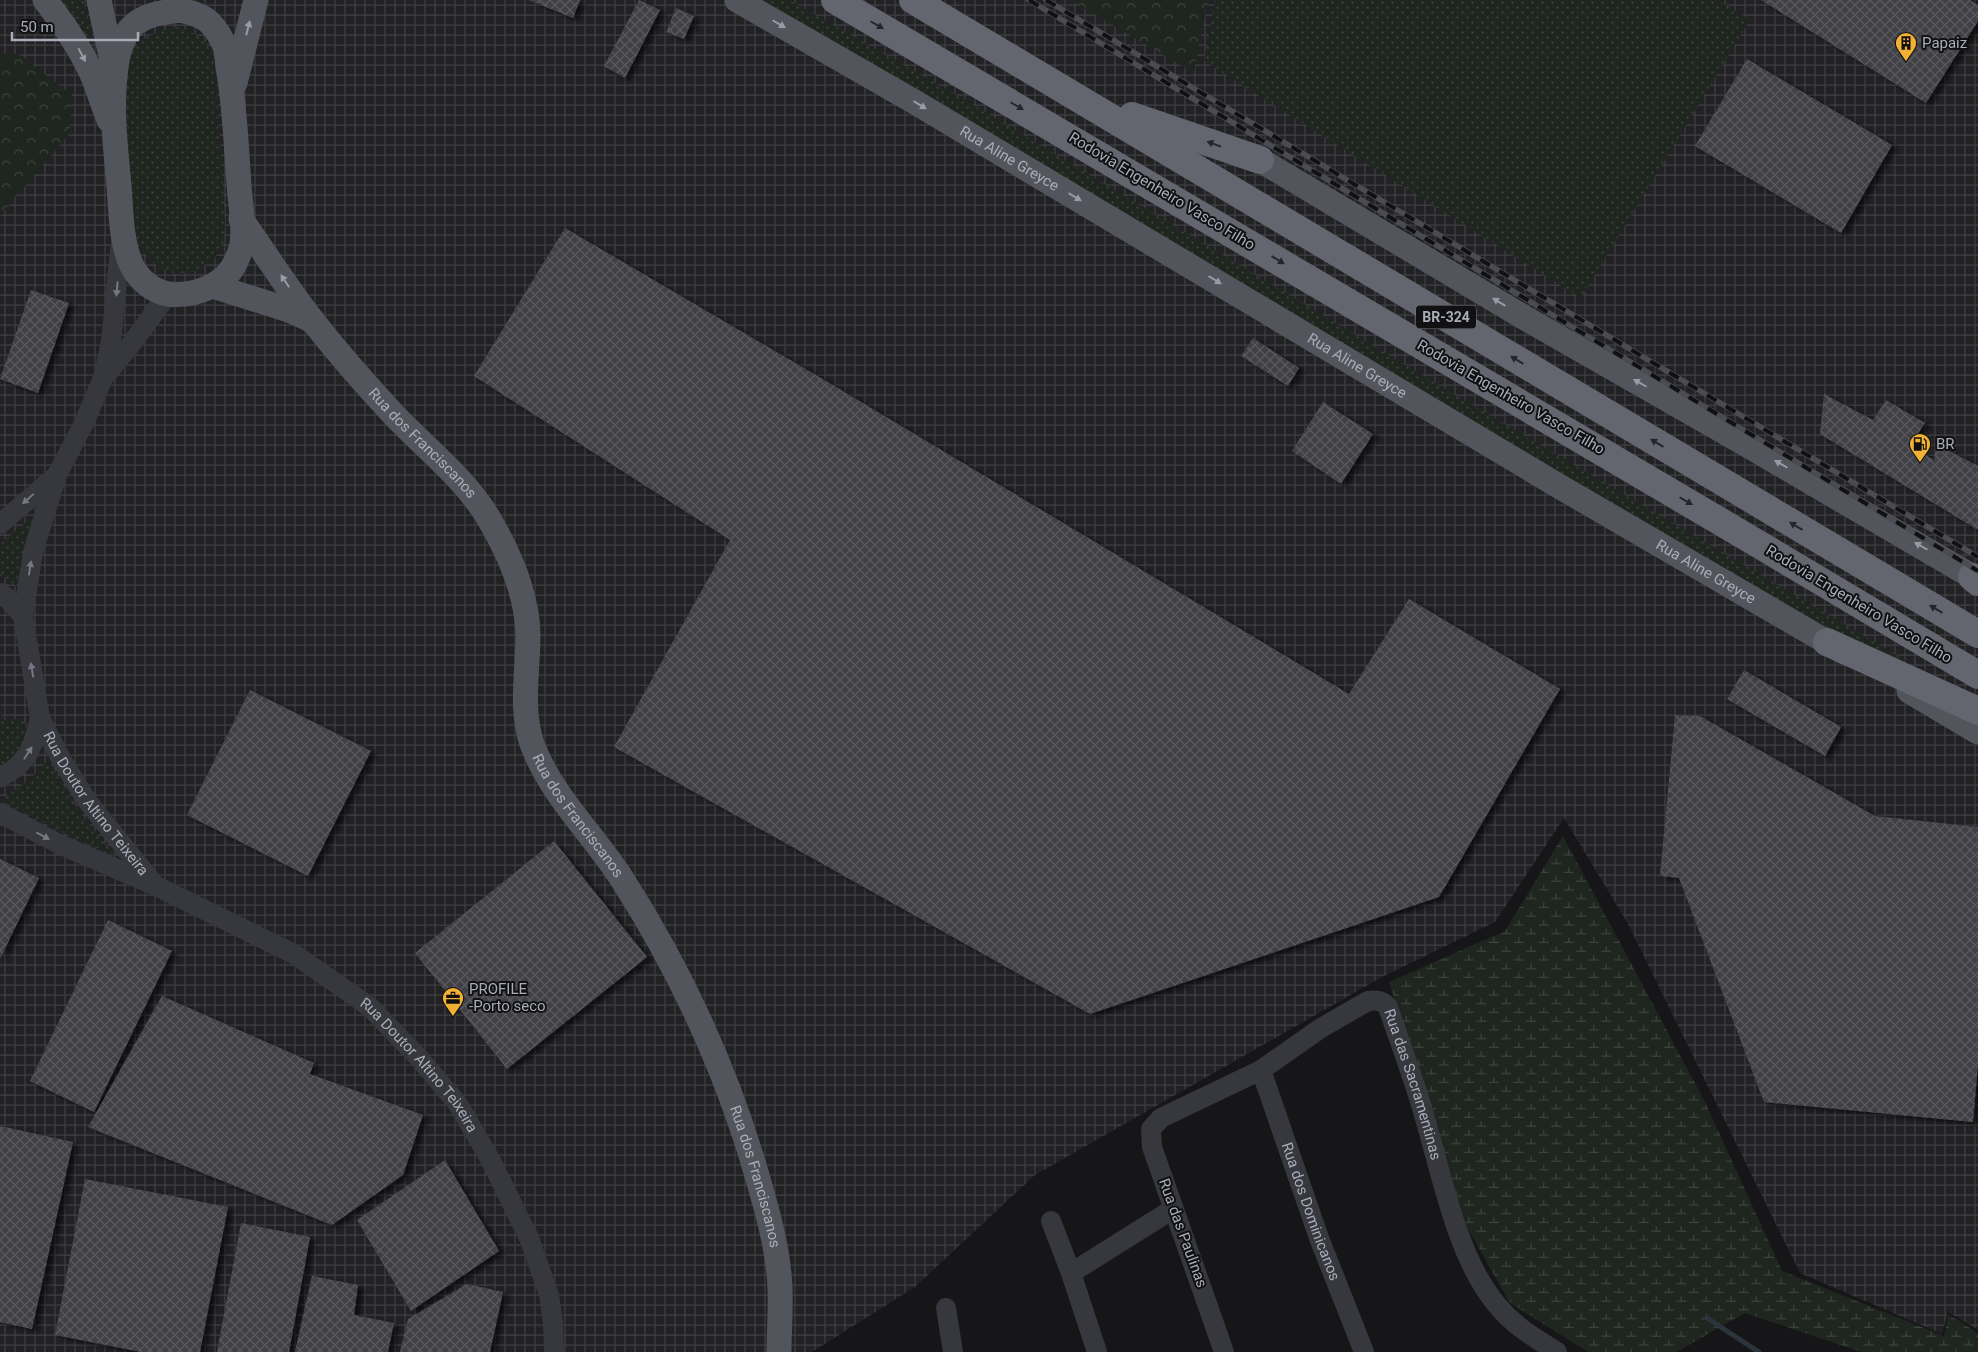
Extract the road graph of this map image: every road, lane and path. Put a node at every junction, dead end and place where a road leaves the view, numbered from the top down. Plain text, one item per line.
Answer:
1 (45, 0) edge
2 (214, 0) edge
3 (256, 0) edge
4 (737, 0) edge
5 (835, 0) edge
6 (913, 0) edge
7 (101, 3) edge
8 (224, 43) junction
9 (114, 77) junction
10 (1065, 89) junction
11 (233, 91) junction
12 (115, 137) junction
13 (1260, 160) joint
14 (241, 219) junction
15 (122, 223) junction
16 (213, 286) junction
17 (168, 294) junction
18 (313, 321) junction
19 (103, 378) junction
20 (57, 475) junction
21 (0, 524) edge
22 (1976, 580) edge
23 (0, 593) edge
24 (23, 616) junction
25 (1978, 634) edge
26 (1827, 642) junction
27 (1978, 675) edge
28 (1978, 711) edge
29 (40, 718) junction
30 (1978, 732) edge
31 (0, 777) edge
32 (0, 813) edge
33 (154, 885) junction
34 (1261, 1070) junction
35 (1161, 1118) joint
36 (1173, 1209) junction
37 (1051, 1221) dead end
38 (1072, 1273) junction
39 (946, 1308) dead end
40 (554, 1352) edge
41 (779, 1352) edge
42 (953, 1352) edge
43 (1097, 1352) edge
44 (1224, 1352) edge
45 (1364, 1352) edge
46 (1557, 1352) edge

1 -> 12 main road
2 - 8 main road
11 -> 3 main road
4 -> 26 main road, Rua Aline Greyce
5 -> 27 highway, Rodovia Engenheiro Vasco Filho / BR-324
6 - 10 highway, BR-324
7 - 9 main road
8 - 9 main road
8 - 11 main road
9 - 12 main road
13 -> 10 highway
25 -> 10 highway, BR-324
11 - 14 main road
12 - 15 main road
22 -> 13 main road
14 - 16 main road
18 -> 14 main road, Rua dos Franciscanos
15 - 17 main road
15 -> 19 street
16 - 17 main road
16 - 18 main road, Rua dos Franciscanos
17 - 19 street
18 - 41 main road, Rua dos Franciscanos
19 - 20 street
20 -> 21 street
24 -> 20 street
23 - 24 street
29 -> 24 street
26 - 28 highway
26 - 30 main road, Rua Aline Greyce
31 -> 29 street
29 - 33 street, Rua Doutor Altino Teixeira
32 -> 33 street, Rua Doutor Altino Teixeira
33 - 40 street, Rua Doutor Altino Teixeira
34 - 35 street, Rua das Sacramentinas
34 - 45 street, Rua dos Dominicanos
34 - 46 street, Rua das Sacramentinas
35 - 36 street, Rua das Paulinas
36 - 38 street
36 - 44 street, Rua das Paulinas
37 - 38 street
38 - 43 street
39 - 42 street

